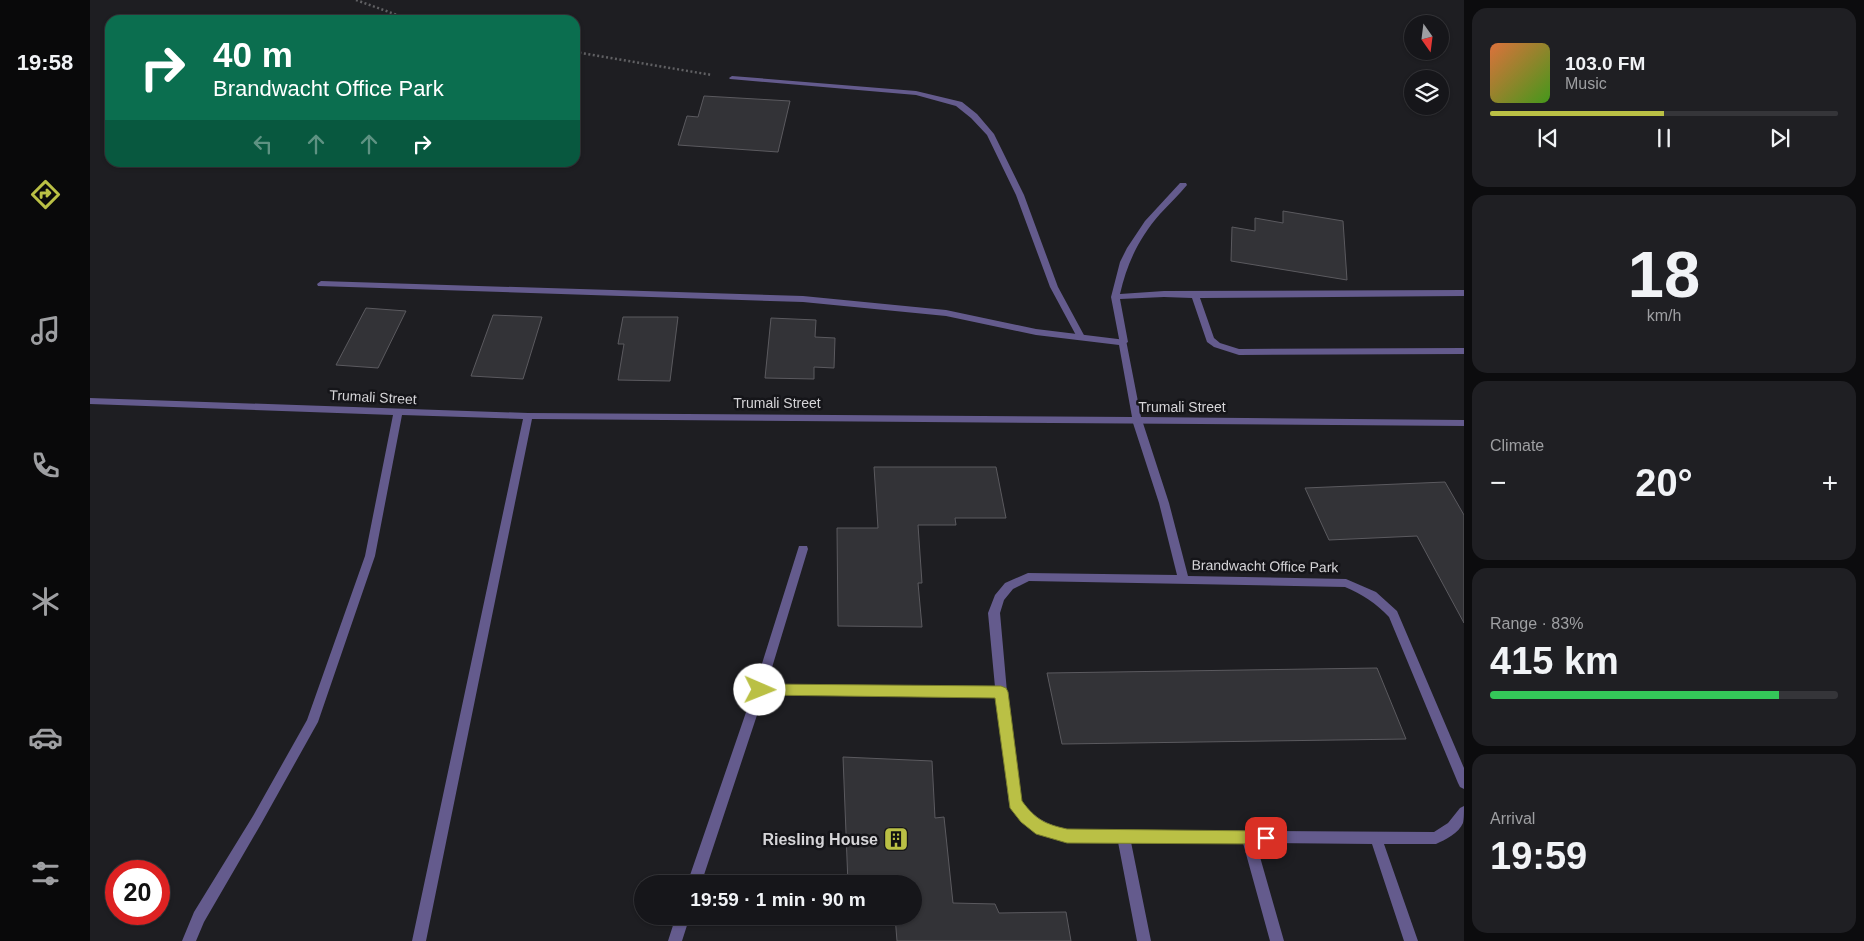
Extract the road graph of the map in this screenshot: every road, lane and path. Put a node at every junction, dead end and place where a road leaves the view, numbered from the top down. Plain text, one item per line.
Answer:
1 (356, 0) edge
2 (397, 15) edge
3 (580, 53) edge
4 (732, 78) joint
5 (1183, 185) dead end
6 (321, 284) dead end
7 (1464, 293) edge
8 (1195, 295) junction
9 (1114, 297) junction
10 (1081, 337) junction
11 (1123, 342) junction
12 (1464, 351) edge
13 (90, 401) edge
14 (398, 412) junction
15 (528, 416) junction
16 (1136, 420) junction
17 (1464, 423) edge
18 (803, 549) dead end
19 (1183, 579) junction
20 (760, 690) junction
21 (1001, 692) junction
22 (1464, 783) edge
23 (1464, 812) edge
24 (1123, 837) junction
25 (1248, 837) junction
26 (1376, 838) junction
27 (697, 875) edge
28 (681, 925) edge
29 (189, 941) edge
30 (419, 941) edge
31 (675, 941) edge
32 (1144, 941) edge
33 (1276, 941) edge
34 (1411, 941) edge

1 - 2 path
3 - 4 path
4 - 10 street
5 - 9 street
6 - 10 street
7 - 8 street
8 - 9 street
8 - 12 street
9 - 11 street, Brandwacht Office Park
10 - 11 street
11 - 16 street, Brandwacht Office Park
13 - 14 street, Trumali Street
14 - 15 street, Trumali Street
14 - 29 street
15 - 16 street, Trumali Street
15 - 30 street
16 - 17 street, Trumali Street
16 - 19 street, Brandwacht Office Park
18 - 20 street
19 - 21 street, Brandwacht Office Park
19 - 22 street, Brandwacht Office Park
20 - 21 street
20 - 27 street
21 - 24 street, Brandwacht Office Park
23 - 26 street, Brandwacht Office Park
24 - 25 street, Brandwacht Office Park
24 - 32 street
25 - 26 street, Brandwacht Office Park
25 - 33 street
26 - 34 street
28 - 31 street

